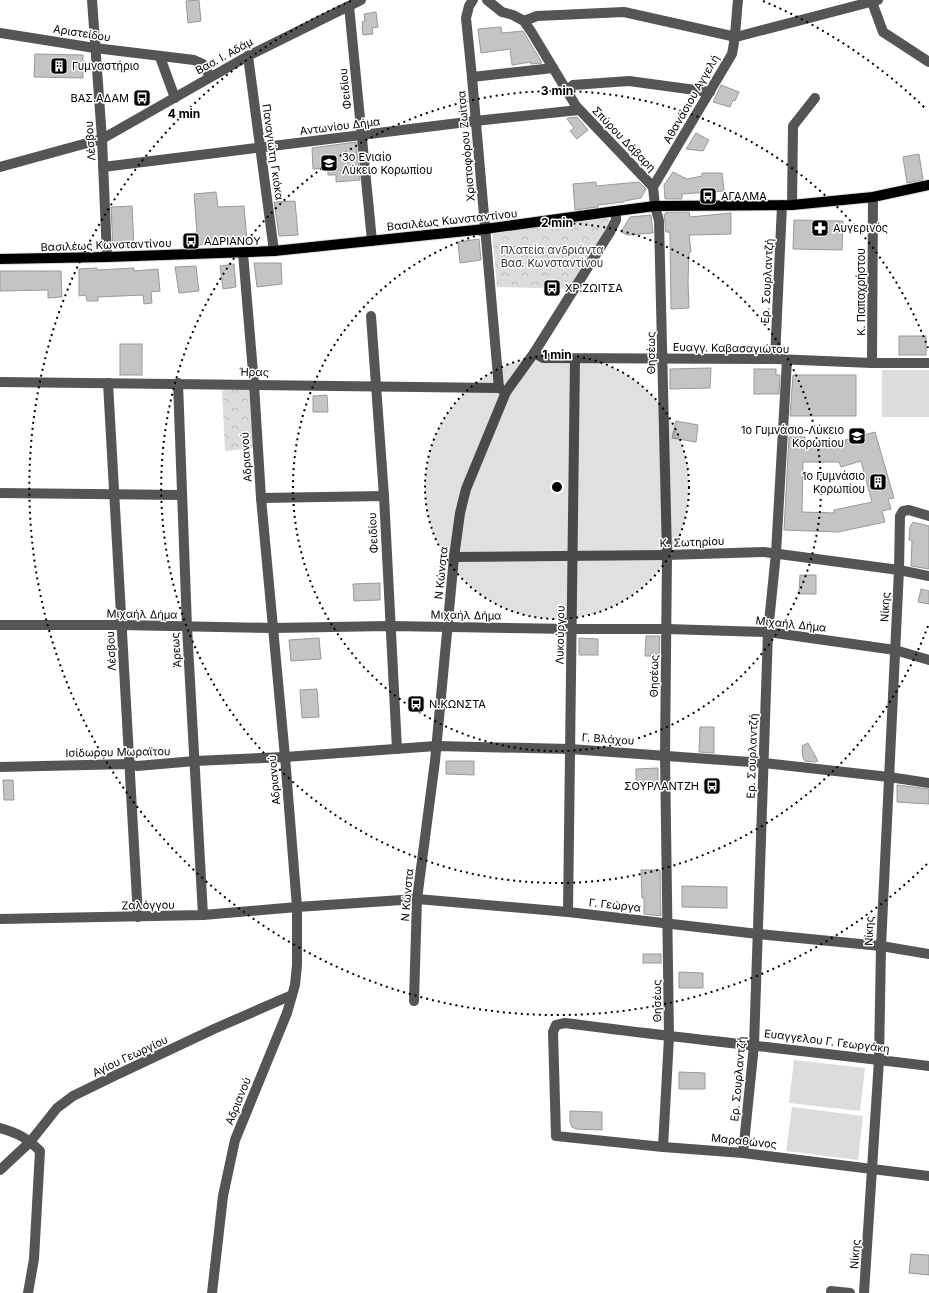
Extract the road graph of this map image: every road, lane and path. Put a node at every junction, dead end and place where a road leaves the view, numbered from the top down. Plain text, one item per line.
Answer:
1 (92, 0) edge
2 (361, 0) edge
3 (473, 0) edge
4 (487, 0) edge
5 (738, 0) edge
6 (875, 1) edge
7 (348, 6) junction
8 (524, 21) junction
9 (0, 33) edge
10 (736, 37) junction
11 (95, 48) junction
12 (248, 56) junction
13 (160, 57) junction
14 (929, 62) edge
15 (553, 68) junction
16 (210, 77) junction
17 (472, 77) junction
18 (567, 90) junction
19 (710, 92) junction
20 (175, 98) junction
21 (815, 98) dead end
22 (579, 110) junction
23 (475, 121) junction
24 (362, 135) junction
25 (102, 139) junction
26 (261, 148) junction
27 (103, 167) junction
28 (0, 168) edge
29 (929, 185) edge
30 (654, 187) junction
31 (873, 197) junction
32 (787, 205) junction
33 (655, 206) junction
34 (616, 211) junction
35 (485, 229) junction
36 (372, 241) junction
37 (274, 251) junction
38 (242, 252) junction
39 (107, 257) junction
40 (0, 259) edge
41 (371, 316) dead end
42 (534, 353) junction
43 (575, 359) junction
44 (663, 359) junction
45 (775, 359) junction
46 (787, 360) junction
47 (872, 363) junction
48 (929, 363) edge
49 (0, 382) edge
50 (108, 383) junction
51 (178, 383) junction
52 (254, 384) junction
53 (376, 386) junction
54 (502, 390) junction
55 (0, 493) edge
56 (114, 494) junction
57 (182, 495) junction
58 (384, 496) junction
59 (261, 498) junction
60 (929, 516) edge
61 (776, 553) junction
62 (667, 555) junction
63 (573, 556) junction
64 (454, 557) junction
65 (899, 570) junction
66 (929, 576) edge
67 (0, 625) edge
68 (122, 625) junction
69 (390, 626) junction
70 (187, 627) junction
71 (448, 627) junction
72 (273, 628) junction
73 (572, 629) junction
74 (666, 629) junction
75 (768, 632) junction
76 (895, 650) junction
77 (929, 660) edge
78 (436, 746) junction
79 (570, 748) junction
80 (397, 749) junction
81 (665, 755) junction
82 (285, 757) junction
83 (195, 761) junction
84 (764, 763) junction
85 (129, 764) junction
86 (0, 766) edge
87 (889, 777) junction
88 (929, 783) edge
89 (417, 898) junction
90 (297, 907) junction
91 (568, 912) junction
92 (203, 915) junction
93 (138, 917) junction
94 (0, 919) edge
95 (667, 923) junction
96 (758, 934) junction
97 (881, 946) junction
98 (929, 954) edge
99 (292, 995) junction
100 (414, 1000) dead end
101 (669, 1037) junction
102 (754, 1045) junction
103 (879, 1060) junction
104 (929, 1066) edge
105 (0, 1128) edge
106 (556, 1136) joint
107 (30, 1142) junction
108 (663, 1147) junction
109 (743, 1153) junction
110 (873, 1168) junction
111 (0, 1170) edge
112 (929, 1176) edge
113 (831, 1291) dead end
114 (28, 1293) edge
115 (212, 1293) edge
116 (850, 1293) edge
117 (864, 1293) edge

1 - 11 street, Λέσβου
2 - 7 street, Βασ. Ι. Αδάμ
3 - 17 street, Χριστοφόρου Ζωίτσα
4 - 8 street
5 - 10 street, Αθανάσιου Αγγελή
6 - 10 street
6 - 14 street
7 - 12 street, Βασ. Ι. Αδάμ
7 - 24 street, Φειδίου
8 - 10 street
8 - 15 street, Σπύρου Δάβαρη
9 - 11 street, Αριστείδου
10 - 19 street, Αθανάσιου Αγγελή
11 - 13 street, Αριστείδου
11 - 25 street, Λέσβου
12 - 16 street, Βασ. Ι. Αδάμ
12 - 26 street, Παναγιώτη Γκιόκα
13 - 16 street, Αριστείδου
13 - 20 street
15 - 17 street
15 - 18 street, Σπύρου Δάβαρη
16 - 20 street, Βασ. Ι. Αδάμ
17 - 23 street, Χριστοφόρου Ζωίτσα
18 - 19 street
18 - 22 street, Σπύρου Δάβαρη
19 - 30 street, Αθανάσιου Αγγελή
20 - 25 street, Βασ. Ι. Αδάμ
21 - 32 street, Ερ. Σουρλαντζή
22 - 23 street, Αντωνίου Δήμα
22 - 30 street, Σπύρου Δάβαρη
23 - 24 street, Αντωνίου Δήμα
23 - 35 street, Χριστοφόρου Ζωίτσα
24 - 26 street, Αντωνίου Δήμα
24 - 36 street, Φειδίου
25 - 27 street, Λέσβου
25 - 28 street, Βασ. Ι. Αδάμ
26 - 27 street, Αντωνίου Δήμα
26 - 37 street, Παναγιώτη Γκιόκα
27 - 39 street, Λέσβου
29 - 31 main road, Βασιλέως Κωνσταντίνου
30 - 33 street
31 - 32 main road, Βασιλέως Κωνσταντίνου
31 - 47 street, Κ. Παπαχρήστου
32 - 33 main road, Βασιλέως Κωνσταντίνου
32 - 45 street, Ερ. Σουρλαντζή
33 - 34 main road, Βασιλέως Κωνσταντίνου
33 - 44 street, Θησέως
34 - 35 main road, Βασιλέως Κωνσταντίνου
34 - 42 street, Ν Κώνστα
35 - 36 main road, Βασιλέως Κωνσταντίνου
35 - 54 street, Χριστοφόρου Ζωίτσα
36 - 37 main road, Βασιλέως Κωνσταντίνου
37 - 38 main road, Βασιλέως Κωνσταντίνου
38 - 39 main road, Βασιλέως Κωνσταντίνου
38 - 52 street, Αδριανού
39 - 40 main road, Βασιλέως Κωνσταντίνου
41 - 53 street, Φειδίου
42 - 43 street, Ευαγγ. Καβασαγιώτου
42 - 54 street, Ν Κώνστα
43 - 44 street, Ευαγγ. Καβασαγιώτου
43 - 63 street, Λυκούργου
44 - 45 street, Ευαγγ. Καβασαγιώτου
44 - 62 street, Θησέως
45 - 46 street, Ευαγγ. Καβασαγιώτου
46 - 47 street, Ευαγγ. Καβασαγιώτου
46 - 61 street, Ερ. Σουρλαντζή
47 - 48 street, Ευαγγ. Καβασαγιώτου
49 - 50 street, Ήρας
50 - 51 street, Ήρας
50 - 56 street, Λέσβου
51 - 52 street, Ήρας
51 - 57 street, Άρεως
52 - 53 street, Ήρας
52 - 59 street, Αδριανού
53 - 54 street, Ήρας
53 - 58 street, Φειδίου
54 - 64 street, Ν Κώνστα
55 - 56 street
56 - 57 street
56 - 68 street, Λέσβου
57 - 70 street, Άρεως
58 - 59 street
58 - 69 street, Φειδίου
59 - 72 street, Αδριανού
60 - 65 street, Νίκης
61 - 62 street, Κ. Σωτηρίου
61 - 65 street, Κ. Σωτηρίου
61 - 75 street, Ερ. Σουρλαντζή
62 - 63 street, Κ. Σωτηρίου
62 - 74 street, Θησέως
63 - 64 street, Κ. Σωτηρίου
63 - 73 street, Λυκούργου
64 - 71 street, Ν Κώνστα
65 - 66 street, Κ. Σωτηρίου
65 - 76 street, Νίκης
67 - 68 street, Μιχαήλ Δήμα
68 - 70 street, Μιχαήλ Δήμα
68 - 85 street, Λέσβου
69 - 71 street, Μιχαήλ Δήμα
69 - 72 street, Μιχαήλ Δήμα
69 - 80 street, Φειδίου
70 - 72 street, Μιχαήλ Δήμα
70 - 83 street, Άρεως
71 - 73 street, Μιχαήλ Δήμα
71 - 78 street, Ν Κώνστα
72 - 82 street, Αδριανού
73 - 74 street, Μιχαήλ Δήμα
73 - 79 street, Λυκούργου
74 - 75 street, Μιχαήλ Δήμα
74 - 81 street, Θησέως
75 - 76 street, Μιχαήλ Δήμα
75 - 84 street, Ερ. Σουρλαντζή
76 - 77 street, Μιχαήλ Δήμα
76 - 87 street, Νίκης
78 - 79 street, Γ. Βλάχου
78 - 80 street, Γ. Βλάχου
78 - 89 street, Ν Κώνστα
79 - 81 street, Γ. Βλάχου
79 - 91 street, Λυκούργου
80 - 82 street, Γ. Βλάχου
81 - 84 street, Γ. Βλάχου
81 - 95 street, Θησέως
82 - 83 street, Ισίδωρου Μωραϊτου
82 - 90 street, Αδριανού
83 - 85 street, Ισίδωρου Μωραϊτου
83 - 92 street, Άρεως
84 - 87 street, Γ. Βλάχου
84 - 96 street, Ερ. Σουρλαντζή
85 - 86 street, Ισίδωρου Μωραϊτου
85 - 93 street, Λέσβου
87 - 88 street, Γ. Βλάχου
87 - 97 street, Νίκης
89 - 90 street, Γ. Γεώργα
89 - 91 street, Γ. Γεώργα
89 - 100 street, Ν Κώνστα
90 - 92 street, Ζαλόγγου
90 - 99 street, Αδριανού
91 - 95 street, Γ. Γεώργα
92 - 93 street, Ζαλόγγου
93 - 94 street, Ζαλόγγου
95 - 96 street, Γ. Γεώργα
95 - 101 street, Θησέως
96 - 97 street, Γ. Γεώργα
96 - 102 street, Ερ. Σουρλαντζή
97 - 98 street, Γ. Γεώργα
97 - 103 street, Νίκης
99 - 107 street, Αγίου Γεωργίου
99 - 115 street, Αδριανού
101 - 102 street, Ευαγγελου Γ. Γεωργάκη
101 - 106 street, Ευαγγελου Γ. Γεωργάκη
101 - 108 street, Θησέως
102 - 103 street, Ευαγγελου Γ. Γεωργάκη
102 - 109 street, Ερ. Σουρλαντζή
103 - 104 street, Ευαγγελου Γ. Γεωργάκη
103 - 110 street, Νίκης
105 - 107 street
106 - 108 street, Μαραθώνος
107 - 111 street, Αγίου Γεωργίου
107 - 114 street
108 - 109 street, Μαραθώνος
109 - 110 street, Μαραθώνος
110 - 112 street, Μαραθώνος
110 - 117 street, Νίκης
113 - 116 street

